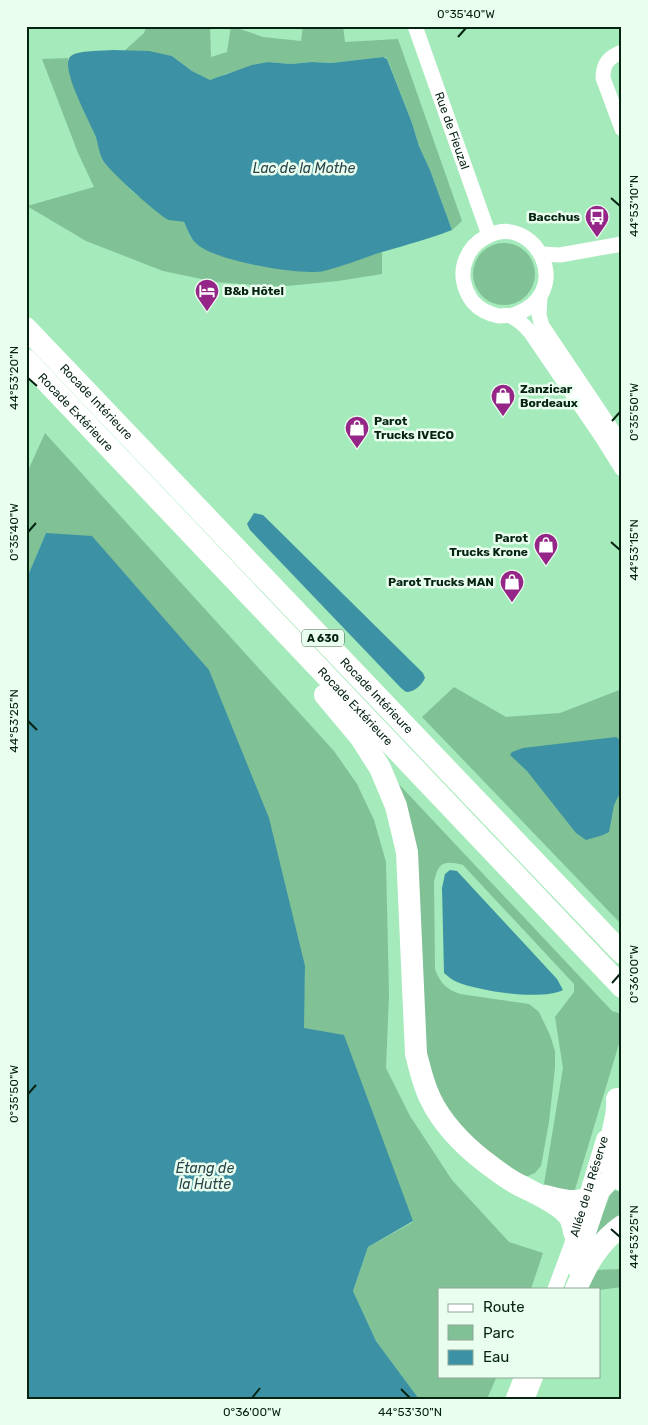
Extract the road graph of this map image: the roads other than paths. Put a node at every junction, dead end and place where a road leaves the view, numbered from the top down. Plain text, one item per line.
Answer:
1 (415, 26) edge
2 (622, 52) edge
3 (622, 129) edge
4 (489, 235) junction
5 (622, 244) edge
6 (541, 254) junction
7 (540, 296) junction
8 (510, 316) junction
9 (26, 328) edge
10 (30, 364) edge
11 (622, 445) edge
12 (622, 469) edge
13 (174, 516) junction
14 (621, 951) edge
15 (622, 987) edge
16 (619, 1092) edge
17 (622, 1127) edge
18 (612, 1177) edge
19 (536, 1193) junction
20 (585, 1199) junction
21 (622, 1226) edge
22 (574, 1232) junction
23 (555, 1288) edge
24 (569, 1288) edge
25 (576, 1288) edge
26 (521, 1378) edge
27 (535, 1378) edge
28 (513, 1399) edge
29 (527, 1399) edge

1 - 4 street, Rue de Fieuzal
2 - 3 street
4 - 6 street
4 - 8 street
5 - 6 street
6 - 7 street
7 - 8 street
7 - 11 street
8 - 12 street
9 - 14 highway, Rocade Intérieure / A 630
10 - 13 highway, Rocade Extérieure / A 630
13 - 15 highway, Rocade Extérieure / A 630
13 - 19 highway
16 - 18 highway
16 - 20 street, Allée de la Réserve
17 - 18 street, Allée de la Réserve
18 - 20 highway
18 - 24 street, Allée de la Réserve
19 - 20 highway
19 - 22 highway
20 - 22 street, Allée de la Réserve
21 - 25 highway
22 - 23 street, Allée de la Réserve
26 - 28 street
27 - 29 street

